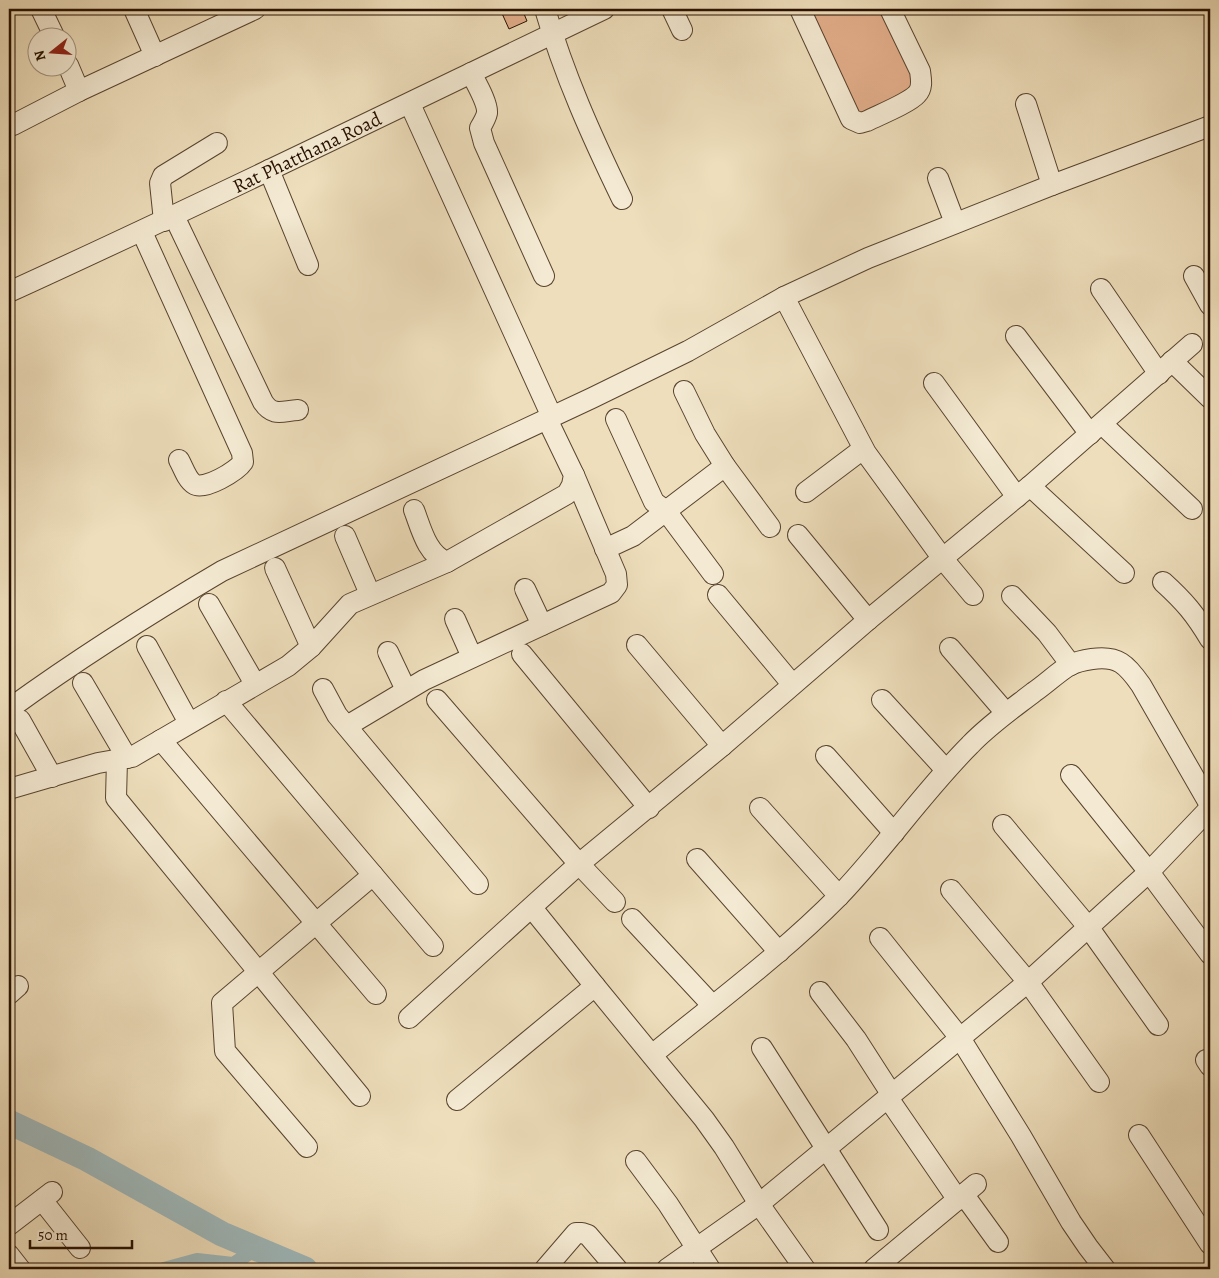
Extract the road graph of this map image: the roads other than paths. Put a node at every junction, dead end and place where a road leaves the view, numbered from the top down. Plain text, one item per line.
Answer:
1 (41, 9) edge
2 (134, 9) edge
3 (256, 9) edge
4 (545, 9) edge
5 (604, 9) edge
6 (672, 9) edge
7 (800, 9) edge
8 (890, 9) edge
9 (226, 15) edge
10 (50, 28) edge
11 (682, 30) dead end
12 (552, 34) junction
13 (155, 56) junction
14 (471, 73) junction
15 (74, 78) edge
16 (80, 91) junction
17 (410, 104) junction
18 (1026, 104) dead end
19 (9, 125) edge
20 (1210, 126) edge
21 (217, 143) dead end
22 (269, 170) junction
23 (938, 178) dead end
24 (1052, 185) junction
25 (622, 199) dead end
26 (169, 218) junction
27 (956, 223) junction
28 (142, 232) junction
29 (308, 265) dead end
30 (544, 276) dead end
31 (1194, 276) dead end
32 (1101, 289) dead end
33 (9, 292) edge
34 (784, 297) junction
35 (1210, 305) edge
36 (1016, 336) dead end
37 (1192, 344) dead end
38 (1165, 367) junction
39 (934, 384) dead end
40 (684, 390) dead end
41 (1210, 398) edge
42 (298, 410) dead end
43 (549, 418) junction
44 (616, 419) dead end
45 (1096, 429) junction
46 (864, 449) junction
47 (179, 460) dead end
48 (725, 466) junction
49 (574, 475) junction
50 (806, 492) dead end
51 (1024, 492) junction
52 (1192, 509) dead end
53 (414, 510) dead end
54 (666, 511) junction
55 (770, 527) dead end
56 (798, 535) dead end
57 (345, 536) dead end
58 (606, 549) junction
59 (943, 559) junction
60 (447, 562) junction
61 (276, 568) dead end
62 (1124, 573) dead end
63 (713, 574) dead end
64 (1163, 582) dead end
65 (525, 589) dead end
66 (370, 594) junction
67 (974, 595) dead end
68 (718, 596) dead end
69 (1012, 596) dead end
70 (209, 604) dead end
71 (455, 620) dead end
72 (868, 620) junction
73 (542, 625) junction
74 (1210, 640) edge
75 (638, 645) dead end
76 (147, 646) dead end
77 (311, 647) junction
78 (950, 648) dead end
79 (388, 652) dead end
80 (522, 654) dead end
81 (472, 657) junction
82 (1071, 665) junction
83 (83, 683) dead end
84 (255, 684) junction
85 (792, 684) junction
86 (324, 689) dead end
87 (406, 690) junction
88 (437, 700) dead end
89 (882, 700) dead end
90 (226, 701) junction
91 (14, 714) edge
92 (1006, 714) junction
93 (189, 723) junction
94 (347, 726) junction
95 (161, 740) junction
96 (722, 746) junction
97 (826, 756) dead end
98 (122, 759) junction
99 (946, 770) junction
100 (1071, 775) dead end
101 (52, 777) junction
102 (9, 789) edge
103 (1210, 806) edge
104 (649, 808) junction
105 (760, 808) dead end
106 (1003, 825) dead end
107 (894, 834) junction
108 (697, 859) dead end
109 (580, 864) junction
110 (1149, 872) junction
111 (373, 875) junction
112 (478, 884) dead end
113 (951, 890) dead end
114 (839, 896) junction
115 (615, 902) dead end
116 (532, 908) junction
117 (632, 919) dead end
118 (316, 922) junction
119 (1089, 928) junction
120 (880, 938) dead end
121 (433, 946) dead end
122 (779, 952) junction
123 (1210, 954) edge
124 (259, 972) junction
125 (1028, 982) junction
126 (595, 986) junction
127 (820, 992) dead end
128 (376, 994) dead end
129 (712, 1005) junction
130 (409, 1018) dead end
131 (1158, 1025) dead end
132 (960, 1038) junction
133 (762, 1048) dead end
134 (652, 1055) junction
135 (1099, 1082) dead end
136 (360, 1096) dead end
137 (890, 1097) junction
138 (457, 1100) dead end
139 (1139, 1135) dead end
140 (307, 1147) dead end
141 (827, 1148) junction
142 (636, 1161) dead end
143 (966, 1193) junction
144 (759, 1204) junction
145 (9, 1225) edge
146 (878, 1230) dead end
147 (998, 1242) dead end
148 (1210, 1244) edge
149 (80, 1248) dead end
150 (697, 1248) junction
151 (9, 1256) edge
152 (20, 1269) edge
153 (545, 1269) edge
154 (618, 1269) edge
155 (667, 1269) edge
156 (710, 1269) edge
157 (805, 1269) edge
158 (874, 1269) edge
159 (1105, 1269) edge

1 - 10 street
2 - 13 street
3 - 9 street
4 - 12 street
5 - 12 street, Rat Phatthana Road
6 - 11 street
7 - 8 street
9 - 13 street
12 - 14 street, Rat Phatthana Road
12 - 25 street
13 - 16 street
14 - 17 street, Rat Phatthana Road
14 - 30 street
15 - 16 street
16 - 19 street
17 - 22 street, Rat Phatthana Road
17 - 43 street
18 - 24 street
20 - 24 street
21 - 26 street
22 - 26 street, Rat Phatthana Road
22 - 29 street
23 - 27 street
24 - 27 street
26 - 28 street, Rat Phatthana Road
26 - 42 street
27 - 34 street
28 - 33 street, Rat Phatthana Road
28 - 47 street
31 - 35 street
32 - 38 street
34 - 43 street
34 - 46 street
36 - 45 street
37 - 38 street
38 - 41 street
38 - 45 street
39 - 51 street
40 - 48 street
43 - 49 street
43 - 91 street
44 - 54 street
45 - 51 street
45 - 52 street
46 - 50 street
46 - 59 street
48 - 54 street
48 - 55 street
49 - 58 street
49 - 60 street
51 - 59 street
51 - 62 street
53 - 60 street
54 - 58 street
54 - 63 street
56 - 72 street
57 - 66 street
58 - 73 street
59 - 67 street
59 - 72 street
60 - 66 street
61 - 77 street
64 - 74 street
65 - 73 street
66 - 77 street
68 - 85 street
69 - 82 street
70 - 84 street
71 - 81 street
72 - 85 street
73 - 81 street
75 - 96 street
76 - 93 street
77 - 84 street
78 - 92 street
79 - 87 street
80 - 104 street
81 - 87 street
82 - 92 street
82 - 103 street
83 - 98 street
84 - 90 street
85 - 96 street
86 - 94 street
87 - 94 street
88 - 109 street
89 - 99 street
90 - 93 street
90 - 111 street
91 - 101 street
92 - 99 street
93 - 95 street
94 - 112 street
95 - 98 street
95 - 118 street
96 - 104 street
97 - 107 street
98 - 101 street
98 - 124 street
99 - 107 street
100 - 110 street
101 - 102 street
103 - 110 street
104 - 109 street
105 - 114 street
106 - 119 street
107 - 114 street
108 - 122 street
109 - 115 street
109 - 116 street
110 - 119 street
110 - 123 street
111 - 118 street
111 - 121 street
113 - 125 street
114 - 122 street
116 - 126 street
116 - 130 street
117 - 129 street
118 - 124 street
118 - 128 street
119 - 125 street
119 - 131 street
120 - 132 street
122 - 129 street
124 - 136 street
124 - 140 street
125 - 132 street
125 - 135 street
126 - 134 street
126 - 138 street
127 - 137 street
129 - 134 street
132 - 137 street
132 - 159 street
133 - 141 street
134 - 144 street
137 - 141 street
137 - 143 street
139 - 148 street
141 - 144 street
141 - 146 street
142 - 150 street
143 - 147 street
143 - 158 street
144 - 150 street
144 - 157 street
145 - 149 street
150 - 155 street
150 - 156 street
151 - 152 street
153 - 154 street

